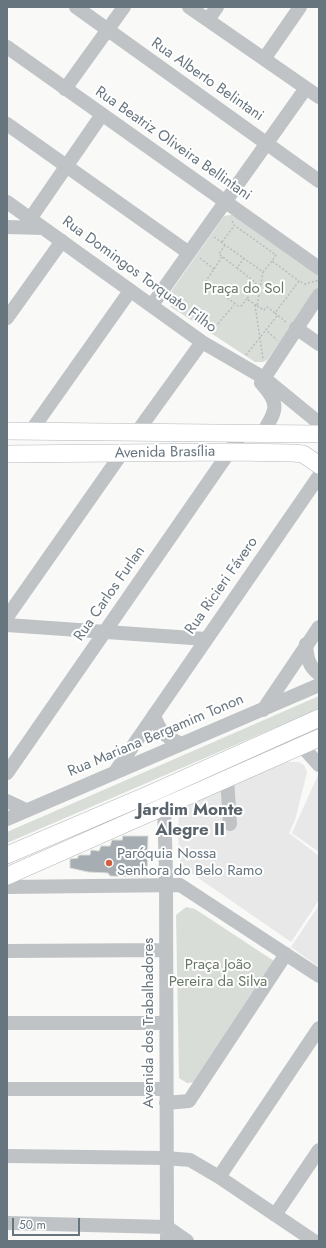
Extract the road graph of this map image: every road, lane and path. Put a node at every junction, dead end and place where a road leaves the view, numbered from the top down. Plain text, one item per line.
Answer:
1 (76, 7) edge
2 (124, 7) edge
3 (189, 7) edge
4 (217, 7) edge
5 (300, 7) edge
6 (208, 20) junction
7 (107, 30) junction
8 (7, 48) edge
9 (264, 59) junction
10 (306, 88) junction
11 (65, 89) junction
12 (319, 96) edge
13 (101, 116) junction
14 (7, 124) edge
15 (266, 144) junction
16 (66, 166) junction
17 (319, 181) edge
18 (225, 201) junction
19 (7, 202) edge
20 (30, 219) junction
21 (232, 220) dead end
22 (234, 225) junction
23 (7, 227) edge
24 (44, 228) junction
25 (211, 234) dead end
26 (62, 241) junction
27 (222, 242) junction
28 (225, 244) junction
29 (193, 254) junction
30 (222, 257) junction
31 (244, 258) junction
32 (272, 261) junction
33 (237, 268) junction
34 (214, 269) junction
35 (263, 272) junction
36 (318, 272) edge
37 (319, 280) edge
38 (298, 281) junction
39 (317, 290) edge
40 (130, 291) junction
41 (13, 299) edge
42 (247, 299) junction
43 (255, 304) junction
44 (152, 305) junction
45 (234, 305) junction
46 (257, 306) junction
47 (275, 313) junction
48 (277, 315) junction
49 (7, 318) edge
50 (296, 328) junction
51 (266, 330) junction
52 (205, 337) junction
53 (260, 338) junction
54 (280, 343) dead end
55 (319, 344) edge
56 (267, 360) dead end
57 (263, 362) junction
58 (257, 371) junction
59 (319, 423) edge
60 (7, 431) edge
61 (31, 431) junction
62 (137, 432) junction
63 (241, 434) junction
64 (262, 434) junction
65 (319, 434) edge
66 (230, 452) junction
67 (122, 453) junction
68 (9, 457) edge
69 (319, 465) edge
70 (319, 476) edge
71 (7, 617) edge
72 (7, 625) edge
73 (319, 627) edge
74 (104, 632) junction
75 (206, 639) junction
76 (306, 644) junction
77 (319, 674) edge
78 (319, 685) edge
79 (263, 710) junction
80 (154, 715) junction
81 (319, 718) edge
82 (319, 738) edge
83 (181, 744) junction
84 (301, 746) junction
85 (236, 755) junction
86 (319, 764) edge
87 (115, 772) junction
88 (7, 773) edge
89 (235, 775) junction
90 (174, 783) junction
91 (152, 793) junction
92 (7, 801) edge
93 (164, 806) junction
94 (26, 810) junction
95 (7, 819) edge
96 (230, 824) dead end
97 (7, 855) edge
98 (7, 876) edge
99 (166, 886) junction
100 (7, 887) edge
101 (166, 950) junction
102 (7, 951) edge
103 (286, 954) junction
104 (319, 976) edge
105 (7, 1023) edge
106 (166, 1023) junction
107 (319, 1028) edge
108 (7, 1089) edge
109 (166, 1096) junction
110 (319, 1150) edge
111 (7, 1156) edge
112 (166, 1158) junction
113 (219, 1177) junction
114 (275, 1215) junction
115 (7, 1223) edge
116 (167, 1227) junction
117 (167, 1241) edge
118 (187, 1241) edge
119 (314, 1241) edge

1 - 7 street, Rua Alberto Belintani
2 - 7 street
3 - 6 street
4 - 6 street
5 - 9 street
6 - 9 street
7 - 11 street
7 - 15 street, Rua Alberto Belintani
8 - 11 street, Rua Beatriz Oliveira Bellintani
9 - 10 street
10 - 12 street
10 - 15 street
11 - 13 street, Rua Beatriz Oliveira Bellintani
13 - 16 street
13 - 18 street, Rua Beatriz Oliveira Bellintani
14 - 16 street
15 - 17 street, Rua Alberto Belintani
15 - 18 street
16 - 20 street
16 - 29 street
18 - 29 street
18 - 36 street, Rua Beatriz Oliveira Bellintani
19 - 20 street, Rua Domingos Torquato Filho
20 - 24 street, Rua Domingos Torquato Filho
21 - 22 path
22 - 27 path
22 - 32 path
23 - 24 street
24 - 26 street, Rua Domingos Torquato Filho
25 - 27 path
26 - 40 street, Rua Domingos Torquato Filho
26 - 41 street
27 - 28 path
28 - 30 path
28 - 31 path
29 - 34 path
29 - 44 street
30 - 33 path
30 - 34 path
31 - 33 path
31 - 35 path
32 - 35 path
32 - 38 path
33 - 42 path
34 - 45 path
35 - 46 path
36 - 37 path
37 - 38 path
37 - 39 path
38 - 47 path
39 - 50 street
40 - 44 street, Rua Domingos Torquato Filho
40 - 61 street
41 - 49 street
42 - 43 path
42 - 45 path
43 - 46 path
43 - 53 path
44 - 52 street, Rua Domingos Torquato Filho
45 - 52 path
46 - 47 path
47 - 48 path
48 - 50 path
48 - 51 path
50 - 55 street
50 - 58 street
51 - 53 path
51 - 54 path
52 - 58 street, Rua Domingos Torquato Filho
52 - 62 street
53 - 57 path
53 - 58 path
56 - 57 path
57 - 58 path
58 - 59 street, Rua Domingos Torquato Filho
58 - 64 street, Rua Domingos Torquato Filho
60 - 61 main road, Avenida Brasília
61 - 62 main road, Avenida Brasília
62 - 63 main road, Avenida Brasília
63 - 64 main road, Avenida Brasília
63 - 66 street, Rua Carlos Furlan
64 - 65 main road, Avenida Brasília
66 - 67 main road, Avenida Brasília
66 - 69 main road, Avenida Brasília
66 - 74 street, Rua Carlos Furlan
67 - 68 main road, Avenida Brasília
67 - 71 street
70 - 75 street, Rua Ricieri Fávero
72 - 74 street
73 - 76 street
74 - 75 street
74 - 88 street, Rua Carlos Furlan
75 - 80 street, Rua Ricieri Fávero
76 - 77 street
76 - 79 street
78 - 79 street, Rua Mariana Bergamim Tonon
79 - 83 street, Rua Mariana Bergamim Tonon
80 - 83 street
80 - 87 street, Rua Ricieri Fávero
81 - 85 main road
82 - 84 main road
83 - 87 street, Rua Mariana Bergamim Tonon
84 - 86 street
84 - 89 main road
85 - 89 main road
85 - 90 main road
87 - 94 street, Rua Mariana Bergamim Tonon
89 - 93 main road
89 - 96 street
90 - 91 main road
90 - 93 street, Avenida dos Trabalhadores
91 - 93 street
91 - 97 main road
92 - 94 street
93 - 98 main road
93 - 99 street, Avenida dos Trabalhadores
94 - 95 street, Rua Mariana Bergamim Tonon
99 - 100 street
99 - 101 street, Avenida dos Trabalhadores
99 - 103 street
101 - 102 street
101 - 106 street, Avenida dos Trabalhadores
103 - 104 street
103 - 109 street
105 - 106 street
106 - 109 street, Avenida dos Trabalhadores
107 - 113 street
108 - 109 street
109 - 112 street, Avenida dos Trabalhadores
110 - 114 street
111 - 112 street
112 - 113 street
112 - 116 street, Avenida dos Trabalhadores
113 - 114 street
114 - 119 street
115 - 116 street
116 - 117 street, Avenida dos Trabalhadores
116 - 118 street

